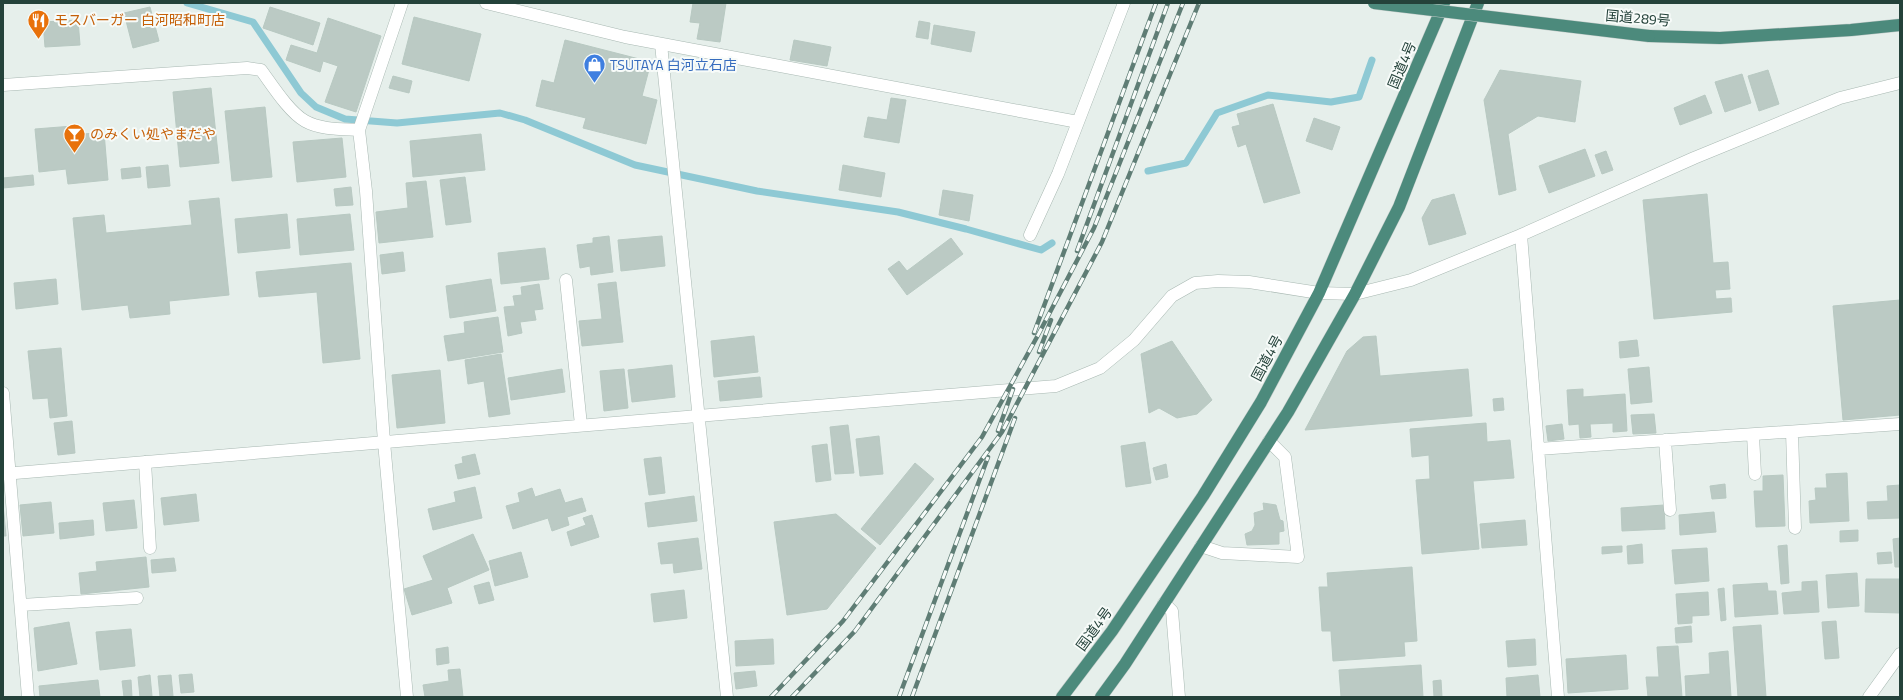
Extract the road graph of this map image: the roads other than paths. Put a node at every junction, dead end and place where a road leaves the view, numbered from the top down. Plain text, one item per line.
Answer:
1 (402, 3) edge
2 (486, 3) edge
3 (1124, 3) edge
4 (1374, 3) edge
5 (1444, 3) edge
6 (1478, 3) edge
7 (1900, 25) edge
8 (661, 44) junction
9 (1900, 82) edge
10 (3, 85) edge
11 (1078, 122) junction
12 (359, 130) junction
13 (1030, 235) dead end
14 (1521, 235) junction
15 (566, 280) dead end
16 (1319, 293) junction
17 (1355, 294) junction
18 (3, 393) edge
19 (698, 414) junction
20 (1900, 424) edge
21 (581, 425) junction
22 (1792, 432) junction
23 (1753, 435) junction
24 (1664, 440) junction
25 (1269, 441) junction
26 (384, 442) junction
27 (1538, 449) junction
28 (145, 462) junction
29 (6, 473) edge
30 (1755, 474) dead end
31 (1670, 510) dead end
32 (1795, 528) dead end
33 (1202, 546) junction
34 (150, 548) dead end
35 (137, 598) dead end
36 (1164, 603) junction
37 (21, 605) junction
38 (1900, 654) edge
39 (28, 697) edge
40 (407, 697) edge
41 (727, 697) edge
42 (1062, 697) edge
43 (1101, 697) edge
44 (1179, 697) edge
45 (1558, 697) edge
46 (1869, 697) edge

1 - 12 street
2 - 8 street
3 - 11 street
4 - 7 highway, 国道289号, bridge
5 - 16 highway, 国道4号
6 - 17 highway
8 - 11 street
8 - 19 street
9 - 14 street
10 - 12 street
11 - 13 street
12 - 26 street
14 - 17 street
14 - 27 street
15 - 21 street
16 - 17 street
16 - 19 street
16 - 42 highway, 国道4号
17 - 25 highway
18 - 29 street
19 - 21 street
19 - 41 street
20 - 22 street
21 - 26 street
22 - 23 street
22 - 32 street
23 - 24 street
23 - 30 street
24 - 27 street
24 - 31 street
25 - 33 highway
25 - 33 street
26 - 28 street
26 - 40 street
27 - 45 street
28 - 29 street
28 - 34 street
29 - 37 street
33 - 36 highway
35 - 37 street
36 - 43 highway
36 - 44 street
37 - 39 street
38 - 46 street

